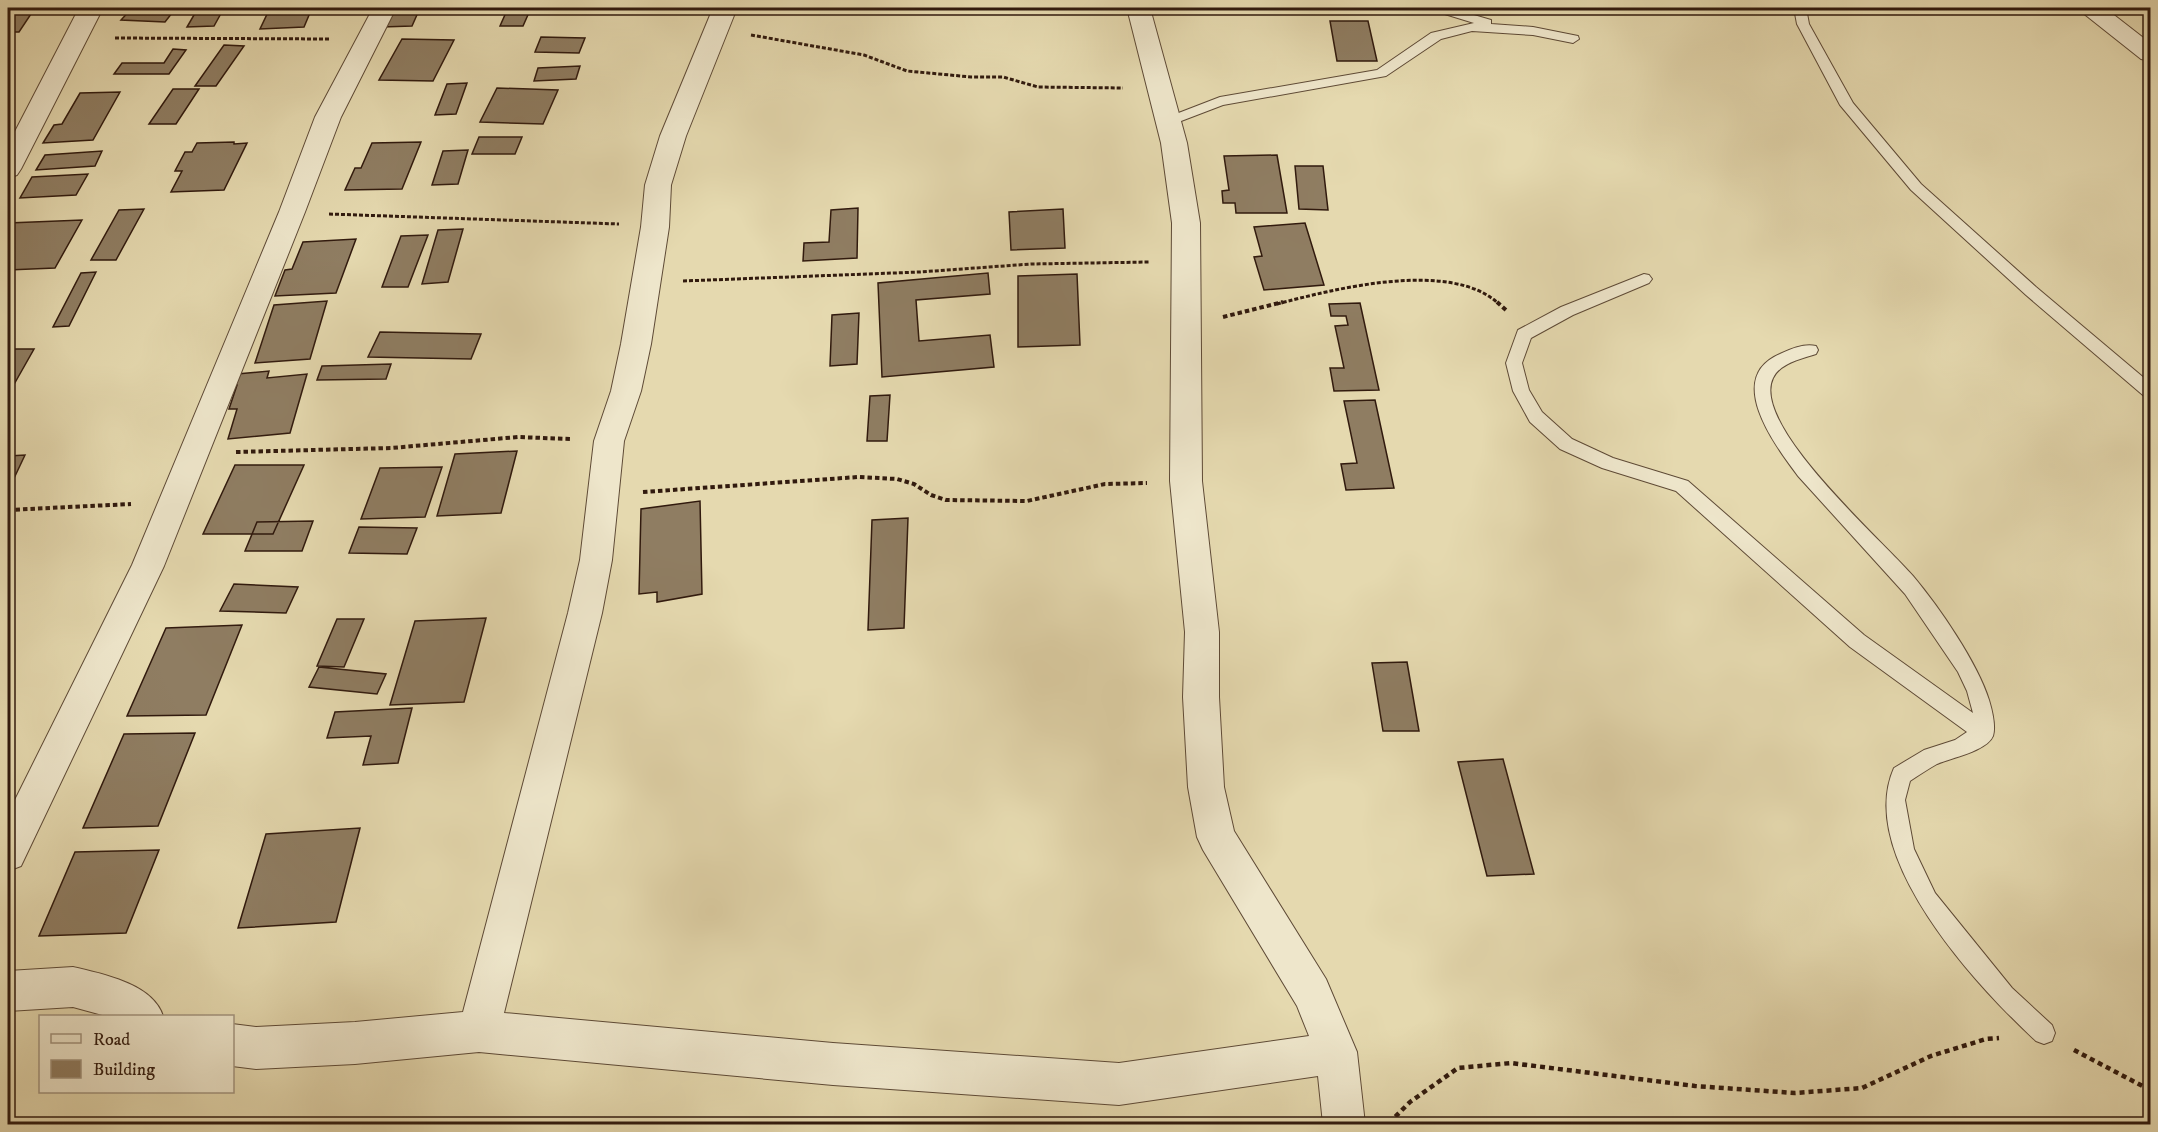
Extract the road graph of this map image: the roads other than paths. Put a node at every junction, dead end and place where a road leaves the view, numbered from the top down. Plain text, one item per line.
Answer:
1 (92, 8) edge
2 (384, 8) edge
3 (1139, 8) edge
4 (1439, 8) edge
5 (1800, 8) edge
6 (2091, 8) edge
7 (721, 17) edge
8 (1496, 27) junction
9 (1573, 39) dead end
10 (2151, 54) edge
11 (1168, 122) junction
12 (8, 169) edge
13 (1644, 279) dead end
14 (1810, 350) dead end
15 (2151, 392) edge
16 (1984, 733) junction
17 (8, 853) edge
18 (8, 991) edge
19 (140, 1015) edge
20 (479, 1031) junction
21 (2044, 1033) road end
22 (234, 1045) edge
23 (1336, 1052) junction
24 (1344, 1125) edge

1 - 12 street
2 - 17 street
3 - 11 street
4 - 8 lane
5 - 15 lane
6 - 10 street
7 - 20 street
8 - 9 lane
8 - 11 lane
11 - 23 street
13 - 16 lane
14 - 16 lane
16 - 21 lane
18 - 19 street
20 - 22 street
20 - 23 street
23 - 24 street

